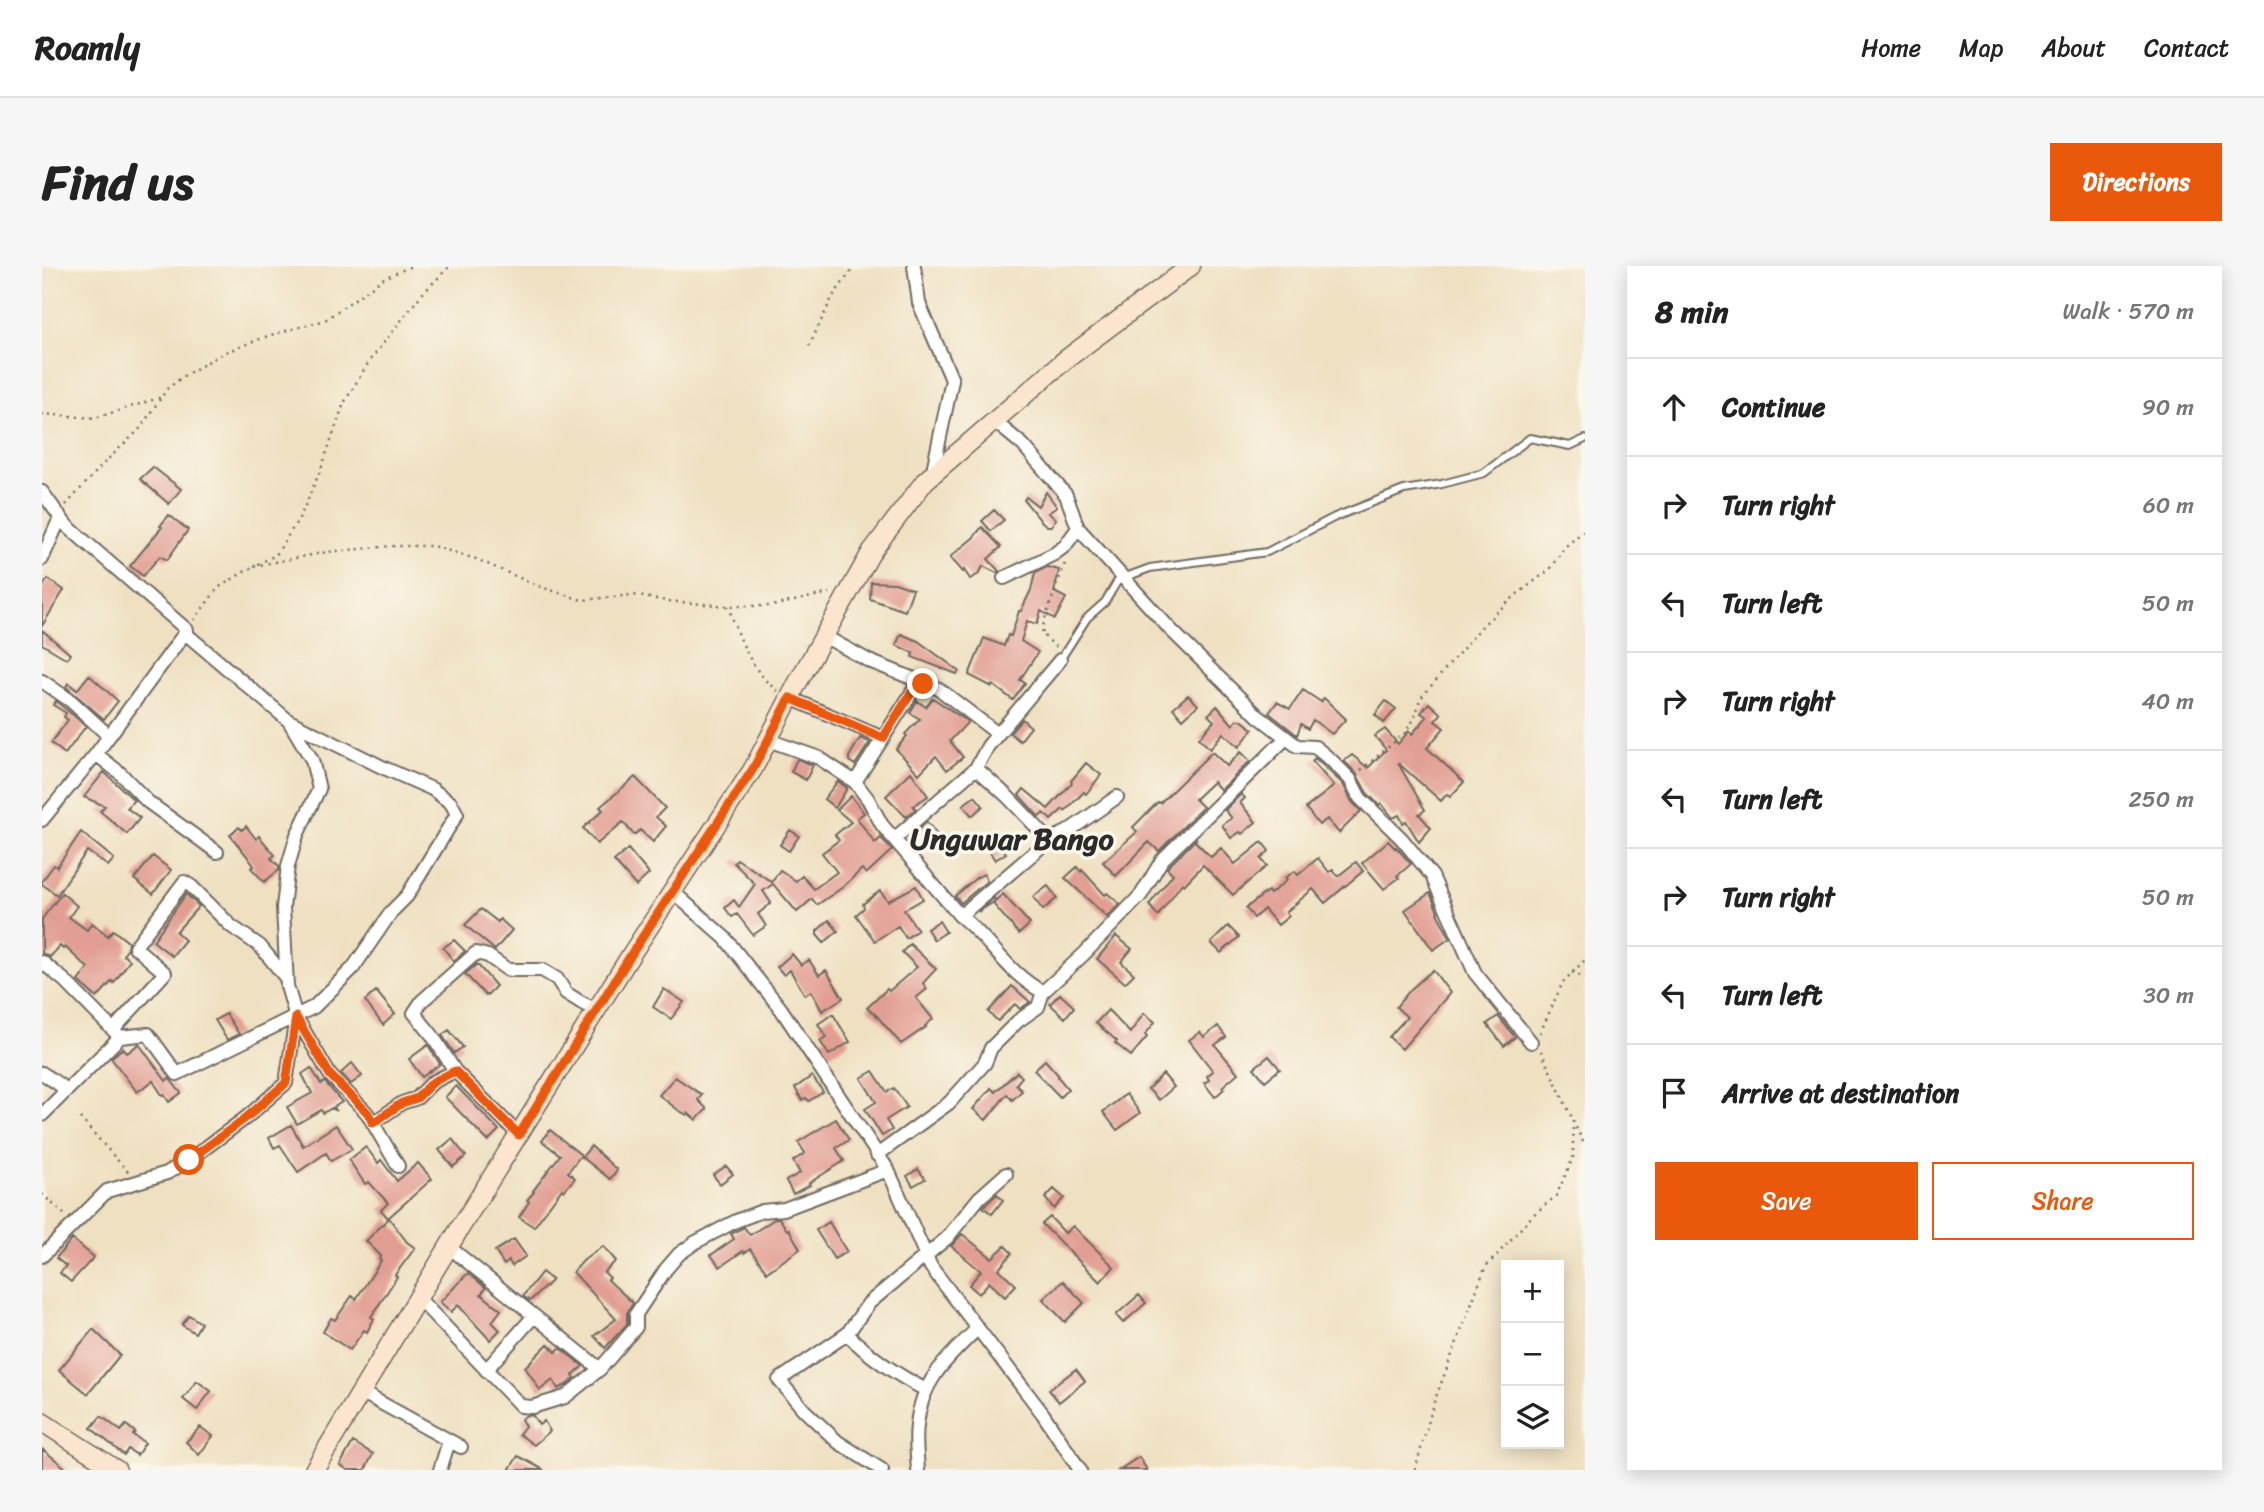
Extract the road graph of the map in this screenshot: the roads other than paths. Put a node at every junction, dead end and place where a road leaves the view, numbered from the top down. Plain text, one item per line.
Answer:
1 (914, 266) edge
2 (1191, 266) edge
3 (994, 421) junction
4 (1585, 439) edge
5 (932, 475) junction
6 (42, 492) edge
7 (59, 516) junction
8 (1078, 528) junction
9 (42, 559) edge
10 (1004, 578) dead end
11 (1124, 578) junction
12 (186, 631) junction
13 (824, 636) junction
14 (1060, 660) joint
15 (42, 681) edge
16 (918, 682) junction
17 (790, 698) junction
18 (289, 721) junction
19 (998, 734) junction
20 (109, 736) junction
21 (883, 738) junction
22 (1286, 738) junction
23 (768, 740) junction
24 (96, 754) junction
25 (976, 768) junction
26 (855, 782) junction
27 (1116, 797) dead end
28 (42, 820) edge
29 (894, 839) junction
30 (1049, 840) junction
31 (217, 852) dead end
32 (672, 891) junction
33 (960, 916) junction
34 (42, 962) edge
35 (286, 978) junction
36 (1043, 992) junction
37 (597, 1010) junction
38 (296, 1017) junction
39 (116, 1034) junction
40 (1531, 1042) dead end
41 (455, 1071) junction
42 (42, 1073) edge
43 (67, 1090) junction
44 (42, 1115) edge
45 (373, 1123) junction
46 (519, 1135) junction
47 (877, 1155) junction
48 (398, 1166) dead end
49 (888, 1170) junction
50 (1006, 1174) dead end
51 (449, 1247) junction
52 (42, 1256) edge
53 (926, 1256) junction
54 (418, 1298) junction
55 (534, 1316) junction
56 (977, 1329) junction
57 (847, 1334) junction
58 (600, 1369) junction
59 (486, 1370) junction
60 (926, 1390) junction
61 (361, 1392) junction
62 (42, 1422) edge
63 (117, 1470) edge
64 (314, 1470) edge
65 (440, 1470) edge
66 (882, 1470) edge
67 (918, 1470) edge
68 (1080, 1470) edge

1 - 5 street
2 - 3 main road
3 - 5 main road
3 - 8 street
4 - 11 lane
5 - 13 main road
6 - 7 street
7 - 9 street
7 - 12 street
8 - 10 street
8 - 11 street
11 - 14 lane
11 - 22 street
12 - 18 street
12 - 20 street
13 - 16 street
13 - 17 main road
14 - 19 street
15 - 20 street
16 - 19 street
16 - 21 street
17 - 21 street
17 - 23 main road
18 - 35 street
18 - 38 street
19 - 25 street
20 - 24 street
21 - 26 street
22 - 36 street
22 - 40 street
23 - 26 street
23 - 32 main road
24 - 28 street
24 - 31 street
25 - 29 street
25 - 30 street
26 - 29 street
27 - 30 street
29 - 33 street
30 - 33 street
32 - 37 main road
32 - 47 street
33 - 36 street
34 - 39 street
35 - 38 street
35 - 39 street
36 - 47 street
37 - 41 street
37 - 46 main road
38 - 39 street
38 - 45 street
38 - 52 street
39 - 43 street
41 - 45 street
41 - 46 street
42 - 43 street
43 - 44 street
45 - 48 street
46 - 51 main road
47 - 49 street
49 - 53 street
49 - 58 street
50 - 53 street
51 - 54 main road
51 - 55 street
53 - 56 street
53 - 57 street
54 - 59 street
54 - 61 main road
55 - 58 street
55 - 59 street
56 - 60 street
56 - 68 street
57 - 60 street
57 - 66 street
58 - 59 street
60 - 67 street
61 - 64 main road
61 - 65 street
62 - 63 main road

